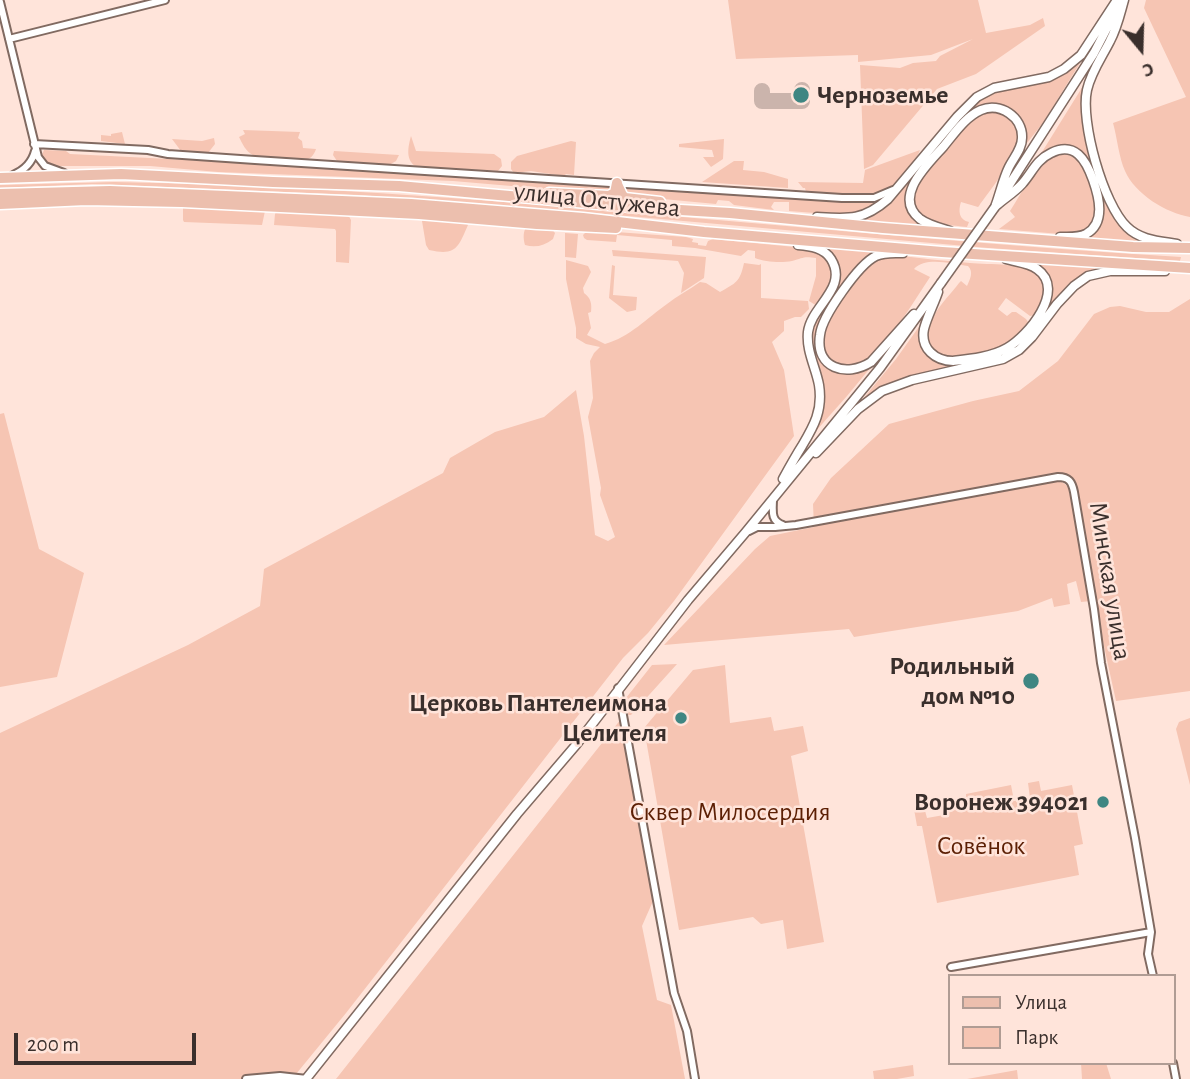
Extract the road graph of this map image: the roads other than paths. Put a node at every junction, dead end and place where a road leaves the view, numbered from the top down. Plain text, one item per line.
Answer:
1 (165, 0) edge
2 (1121, 0) edge
3 (0, 2) edge
4 (9, 39) junction
5 (35, 146) junction
6 (68, 174) junction
7 (906, 177) junction
8 (2, 178) edge
9 (617, 183) junction
10 (399, 186) junction
11 (0, 194) edge
12 (0, 204) edge
13 (995, 207) junction
14 (730, 213) junction
15 (704, 232) junction
16 (957, 233) junction
17 (1002, 237) junction
18 (1190, 247) edge
19 (942, 252) junction
20 (984, 255) junction
21 (1190, 269) edge
22 (942, 283) junction
23 (784, 484) junction
24 (773, 497) junction
25 (785, 526) junction
26 (745, 533) junction
27 (618, 688) junction
28 (1152, 932) junction
29 (951, 967) dead end
30 (1153, 974) edge
31 (246, 1079) edge
32 (306, 1079) edge
33 (695, 1079) edge

1 - 4 street
2 - 7 street
2 - 13 street
2 - 18 street
3 - 4 street
4 - 5 street
5 - 6 street
5 - 8 street
5 - 9 street
6 - 8 main road, улица Остужева
6 - 10 main road, улица Остужева
7 - 9 street
7 - 14 street
9 - 10 main road
9 - 14 main road
10 - 14 main road, улица Остужева
11 - 15 main road, улица Остужева
12 - 15 main road
13 - 16 street
13 - 17 street
13 - 22 street, bridge
14 - 16 main road, улица Остужева
15 - 19 main road, улица Остужева
15 - 24 street
16 - 17 main road, улица Остужева
17 - 18 main road, улица Остужева
19 - 20 main road, улица Остужева
19 - 22 street
20 - 21 main road, улица Остужева
20 - 22 street
21 - 23 street
22 - 23 street
23 - 24 street
24 - 25 street
24 - 26 street
25 - 26 street, Минская улица
25 - 28 street, Минская улица
26 - 27 street
27 - 32 street
27 - 33 street
28 - 29 street
28 - 30 street, Минская улица
31 - 32 street

